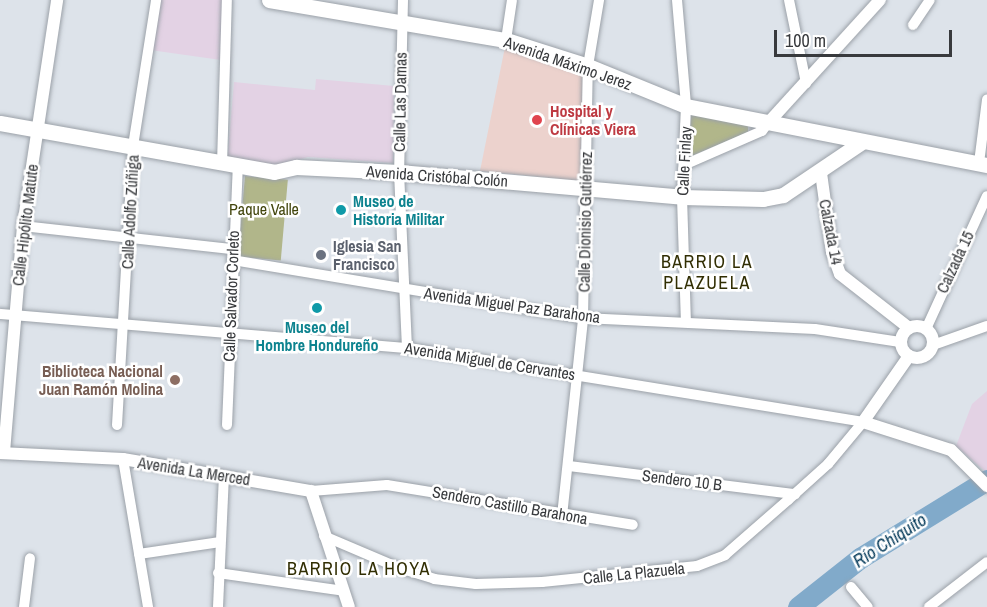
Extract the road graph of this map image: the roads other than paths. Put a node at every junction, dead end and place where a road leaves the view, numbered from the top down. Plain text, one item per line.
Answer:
1 (57, 0) edge
2 (156, 0) edge
3 (227, 0) edge
4 (269, 0) edge
5 (403, 0) edge
6 (512, 0) edge
7 (599, 0) edge
8 (676, 0) edge
9 (789, 0) edge
10 (880, 0) edge
11 (930, 0) edge
12 (401, 20) junction
13 (913, 25) dead end
14 (506, 40) junction
15 (588, 66) junction
16 (806, 83) junction
17 (987, 100) edge
18 (686, 106) junction
19 (0, 123) edge
20 (768, 123) junction
21 (36, 129) junction
22 (862, 142) junction
23 (133, 146) junction
24 (983, 164) edge
25 (230, 165) junction
26 (684, 165) junction
27 (399, 172) junction
28 (821, 173) junction
29 (585, 187) junction
30 (987, 196) edge
31 (682, 197) junction
32 (23, 226) junction
33 (129, 238) junction
34 (232, 254) junction
35 (407, 290) junction
36 (0, 314) edge
37 (15, 315) junction
38 (583, 318) junction
39 (686, 322) junction
40 (124, 323) junction
41 (987, 326) edge
42 (909, 328) junction
43 (926, 328) junction
44 (229, 334) junction
45 (900, 342) junction
46 (933, 345) junction
47 (407, 348) junction
48 (909, 356) junction
49 (576, 374) junction
50 (863, 422) junction
51 (117, 424) dead end
52 (227, 425) dead end
53 (2, 452) edge
54 (123, 459) junction
55 (569, 466) junction
56 (224, 476) junction
57 (387, 485) joint
58 (987, 486) edge
59 (311, 491) junction
60 (795, 494) junction
61 (562, 516) junction
62 (633, 525) dead end
63 (324, 536) junction
64 (220, 542) junction
65 (139, 554) junction
66 (30, 558) dead end
67 (987, 562) edge
68 (218, 573) junction
69 (851, 587) dead end
70 (344, 591) junction
71 (24, 607) edge
72 (148, 607) edge
73 (218, 607) edge
74 (349, 607) edge
75 (868, 607) edge
76 (929, 607) edge

1 - 21 street, Calle Hipólito Matute
2 - 23 street, Calle Adolfo Zúñiga
3 - 25 street, Calle Salvador Corleto
4 - 12 main road, Avenida Máximo Jerez
5 - 12 street, Calle Las Damas
6 - 14 street
7 - 15 street, Calle Dionisio Gutiérrez
8 - 18 street, Calle Finlay
9 - 16 street
10 - 16 street
11 - 13 street
12 - 14 main road, Avenida Máximo Jerez
12 - 27 street, Calle Las Damas
14 - 15 main road, Avenida Máximo Jerez
15 - 18 main road, Avenida Máximo Jerez
15 - 29 street, Calle Dionisio Gutiérrez
16 - 20 street
17 - 24 street
18 - 20 main road, Avenida Máximo Jerez
18 - 26 street, Calle Finlay
19 - 21 main road, Avenida Cristóbal Colón
20 - 22 main road, Avenida Máximo Jerez
20 - 26 street
21 - 23 main road, Avenida Cristóbal Colón
21 - 32 street, Calle Hipólito Matute
22 - 24 main road, Avenida Máximo Jerez
22 - 28 main road, Avenida Cristóbal Colón
23 - 25 main road, Avenida Cristóbal Colón
23 - 33 street, Calle Adolfo Zúñiga
25 - 27 main road, Avenida Cristóbal Colón
25 - 34 street, Calle Salvador Corleto
26 - 31 street, Calle Finlay
27 - 29 main road, Avenida Cristóbal Colón
27 - 35 street, Calle Las Damas
28 - 31 main road, Avenida Cristóbal Colón
28 - 42 street, Calzada 14
29 - 31 main road, Avenida Cristóbal Colón
29 - 38 street, Calle Dionisio Gutiérrez
30 - 43 street, Calzada 15
31 - 39 street, Calle Finlay
32 - 33 street, Avenida Miguel Paz Barahona
32 - 37 street, Calle Hipólito Matute
33 - 34 street, Avenida Miguel Paz Barahona
33 - 40 street, Calle Adolfo Zúñiga
34 - 35 street, Avenida Miguel Paz Barahona
34 - 44 street, Calle Salvador Corleto
35 - 38 street, Avenida Miguel Paz Barahona
35 - 47 street, Calle Las Damas
36 - 37 street, Avenida Miguel de Cervantes
37 - 40 street, Avenida Miguel de Cervantes
37 - 53 street, Calle Hipólito Matute
38 - 39 street, Avenida Miguel Paz Barahona
38 - 49 street, Calle Dionisio Gutiérrez
39 - 45 street, Avenida Miguel Paz Barahona
40 - 44 street, Avenida Miguel de Cervantes
40 - 51 street, Calle Adolfo Zúñiga
41 - 46 street
42 - 43 street
42 - 45 street
43 - 46 street
44 - 47 street, Avenida Miguel de Cervantes
44 - 52 street, Calle Salvador Corleto
45 - 48 street
46 - 48 street
47 - 49 street, Avenida Miguel de Cervantes
48 - 50 street, Calle La Plazuela
49 - 50 street, Avenida Miguel de Cervantes
49 - 55 street, Calle Dionisio Gutiérrez
50 - 58 street, Avenida Miguel de Cervantes
50 - 60 street, Calle La Plazuela
53 - 54 street, Avenida La Merced
54 - 56 street, Avenida La Merced
54 - 65 street
55 - 60 street, Sendero 10 B
55 - 61 street, Calle Dionisio Gutiérrez
56 - 59 street, Avenida La Merced
56 - 64 street
57 - 59 street, Avenida La Merced
57 - 61 street, Sendero Castillo Barahona
59 - 63 street
60 - 63 street, Calle La Plazuela
61 - 62 street, Sendero Castillo Barahona
63 - 70 street
64 - 65 street
64 - 68 street
65 - 72 street
66 - 71 street
67 - 76 street
68 - 70 street
68 - 73 street
69 - 75 street
70 - 74 street

